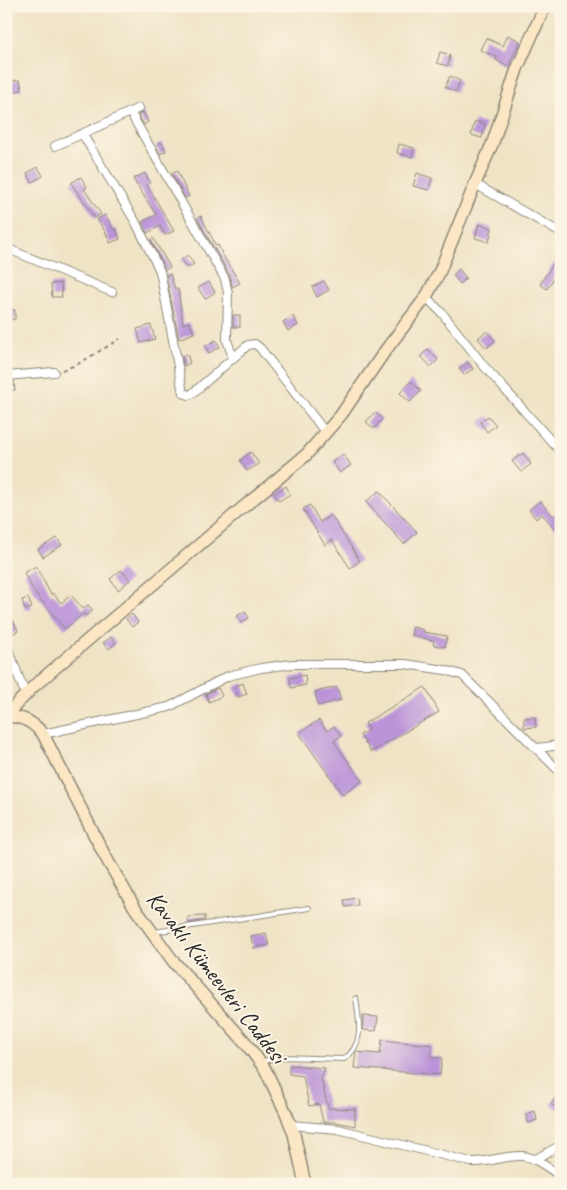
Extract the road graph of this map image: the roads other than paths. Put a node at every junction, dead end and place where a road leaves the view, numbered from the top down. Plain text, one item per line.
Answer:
1 (545, 6) edge
2 (139, 108) dead end
3 (130, 112) junction
4 (83, 135) junction
5 (55, 146) dead end
6 (475, 184) junction
7 (561, 233) edge
8 (6, 248) edge
9 (112, 292) dead end
10 (426, 297) junction
11 (233, 358) junction
12 (54, 372) road end
13 (6, 376) edge
14 (326, 433) junction
15 (561, 452) edge
16 (6, 643) edge
17 (26, 696) junction
18 (6, 716) edge
19 (43, 734) junction
20 (561, 745) edge
21 (537, 748) junction
22 (561, 773) edge
23 (310, 908) dead end
24 (151, 932) junction
25 (356, 998) dead end
26 (260, 1062) junction
27 (291, 1125) junction
28 (561, 1145) edge
29 (534, 1160) junction
30 (561, 1176) edge
31 (306, 1184) edge

1 - 6 street
2 - 3 street
3 - 4 street
3 - 11 street
4 - 5 street
4 - 11 street
6 - 7 street
6 - 10 street
8 - 9 street
10 - 14 street
10 - 15 street
11 - 14 street
12 - 13 street
14 - 17 street
16 - 17 street
17 - 18 street
18 - 19 street, Kavaklı Kümeevleri Caddesi
19 - 21 street
19 - 24 street, Kavaklı Kümeevleri Caddesi
20 - 21 street
21 - 22 street
23 - 24 lane
24 - 26 street, Kavaklı Kümeevleri Caddesi
25 - 26 lane
26 - 27 street, Kavaklı Kümeevleri Caddesi
27 - 29 street
27 - 31 street, Kavaklı Kümeevleri Caddesi
28 - 29 street
29 - 30 street

